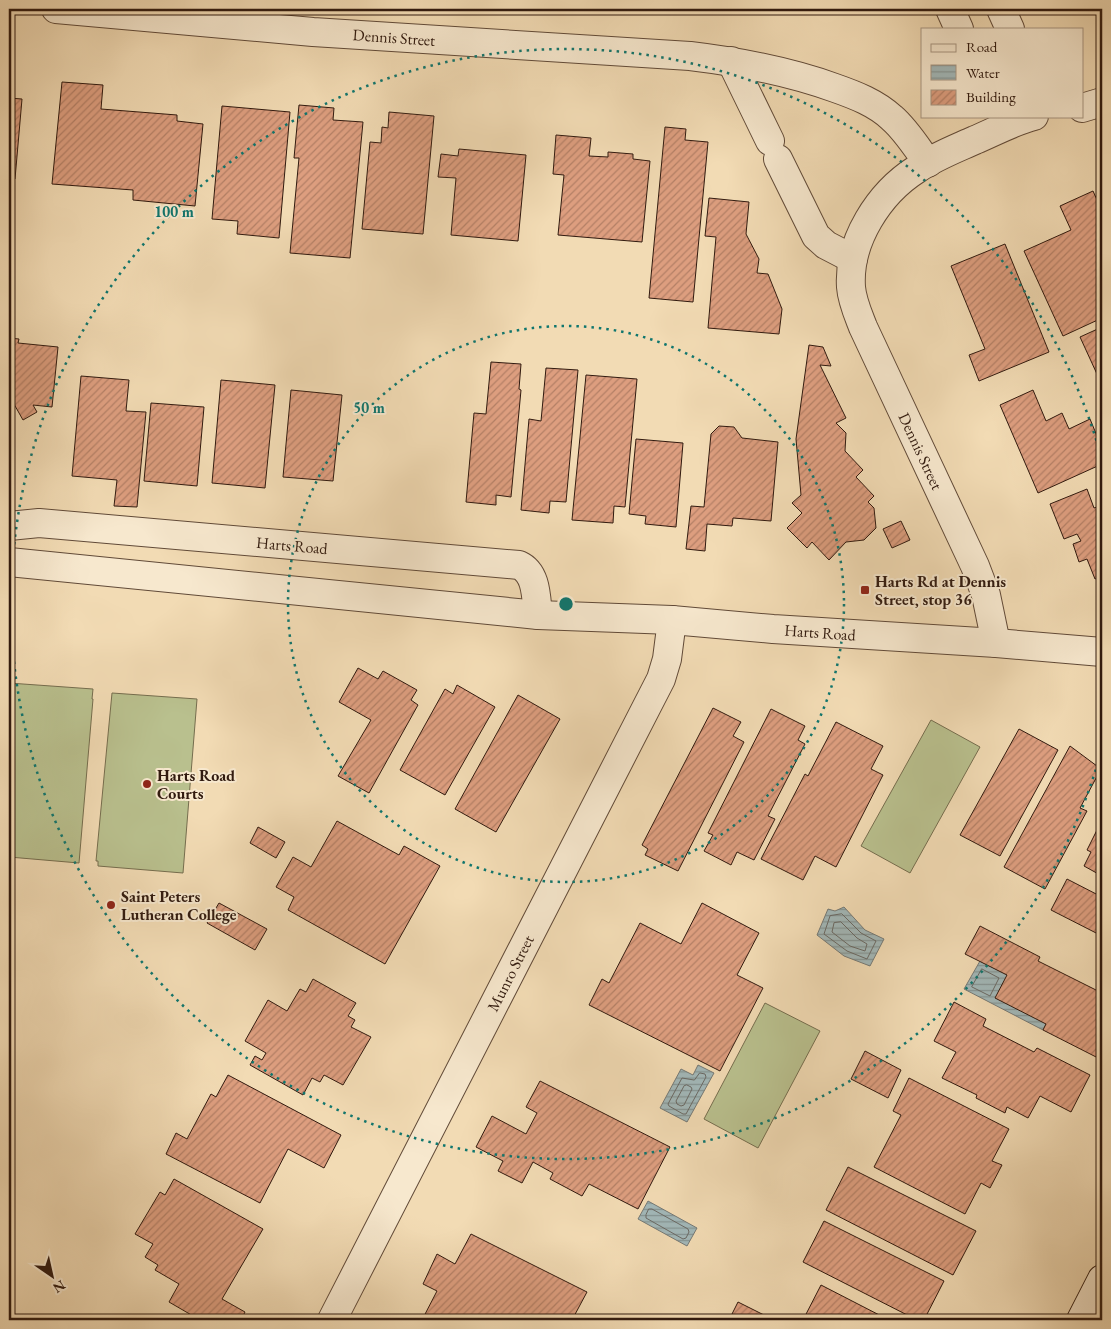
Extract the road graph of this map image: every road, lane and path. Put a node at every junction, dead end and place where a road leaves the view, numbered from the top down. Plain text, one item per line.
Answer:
1 (56, 9) edge
2 (950, 9) edge
3 (1001, 9) edge
4 (256, 18) edge
5 (314, 20) edge
6 (959, 28) edge
7 (1010, 28) edge
8 (731, 61) junction
9 (1102, 102) edge
10 (1084, 107) edge
11 (1023, 118) edge
12 (996, 123) edge
13 (934, 160) junction
14 (853, 259) junction
15 (9, 526) edge
16 (9, 562) edge
17 (538, 615) junction
18 (672, 620) junction
19 (996, 643) junction
20 (1102, 652) edge
21 (1102, 1279) edge
22 (332, 1320) edge
23 (1081, 1320) edge

1 - 4 street, Dennis Street
2 - 6 street
3 - 7 street
4 - 5 street, Dennis Street
5 - 8 street, Dennis Street
8 - 13 street, Dennis Street
8 - 14 street
9 - 10 street
11 - 12 street
12 - 13 street
13 - 14 street, Dennis Street
14 - 19 street, Dennis Street
15 - 17 street, Harts Road
16 - 17 street, Harts Road
17 - 18 street, Harts Road
18 - 19 street, Harts Road
18 - 22 street, Munro Street
19 - 20 street, Harts Road
21 - 23 street

